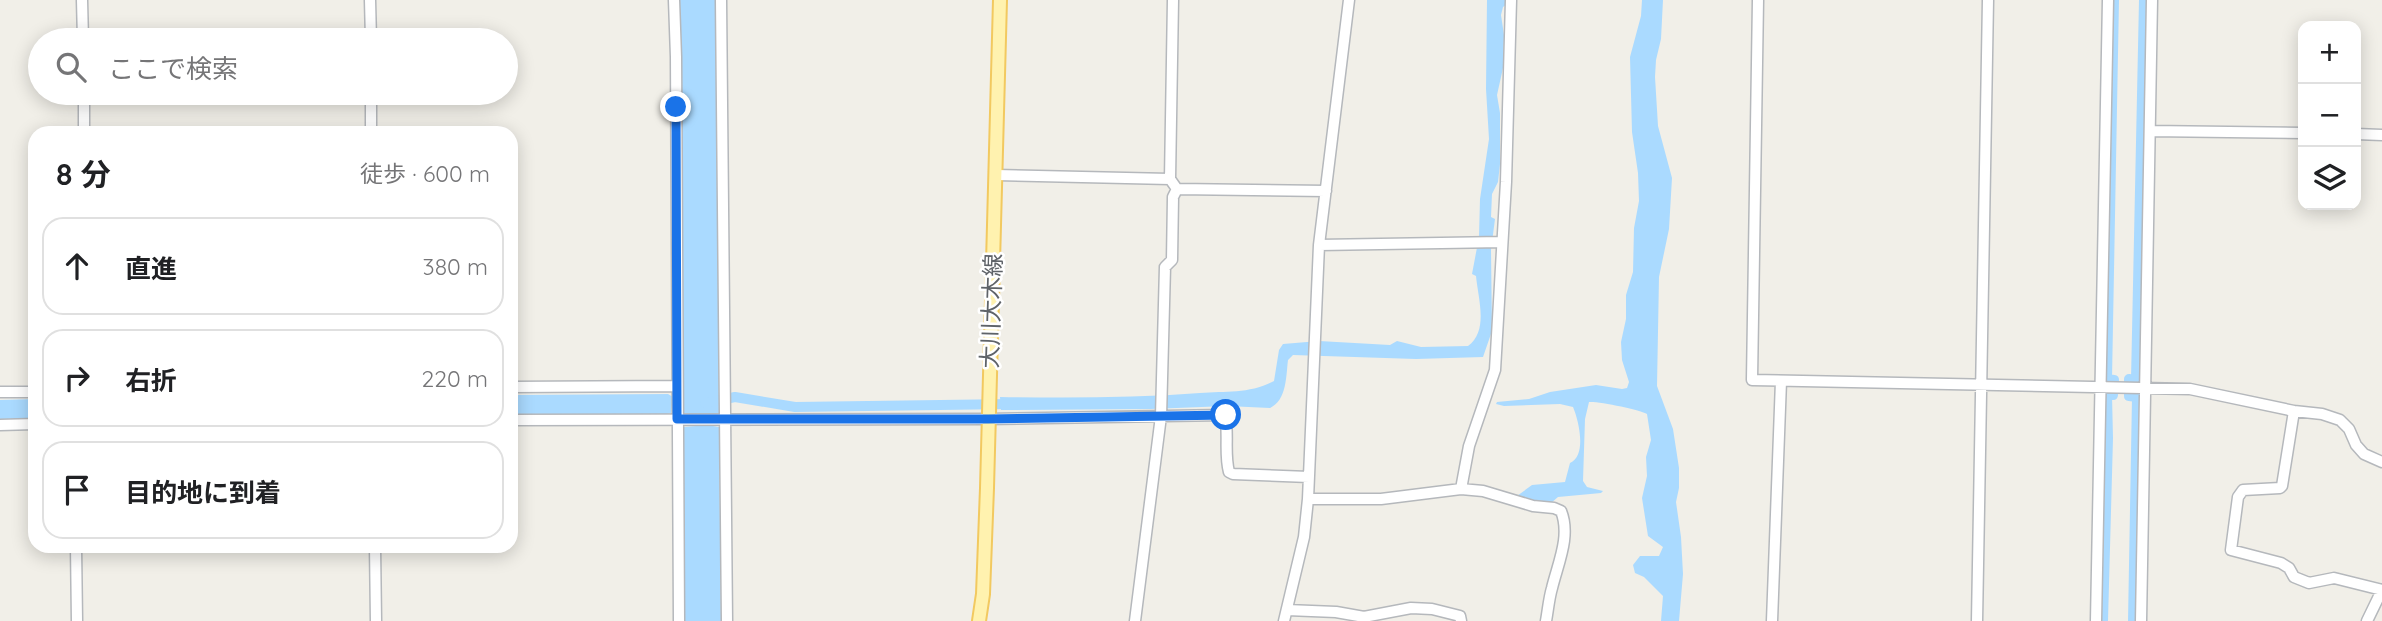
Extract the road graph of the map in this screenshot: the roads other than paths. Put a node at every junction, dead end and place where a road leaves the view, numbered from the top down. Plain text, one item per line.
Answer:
1 (82, 0) edge
2 (370, 0) edge
3 (674, 0) edge
4 (721, 0) edge
5 (1000, 0) edge
6 (1173, 0) edge
7 (1349, 0) edge
8 (1511, 0) edge
9 (1758, 0) edge
10 (1988, 0) edge
11 (2108, 0) edge
12 (2152, 0) edge
13 (83, 28) edge
14 (371, 28) edge
15 (83, 105) edge
16 (371, 105) edge
17 (84, 126) edge
18 (371, 126) edge
19 (2150, 131) junction
20 (2298, 133) edge
21 (2361, 134) edge
22 (2382, 135) edge
23 (996, 175) junction
24 (1170, 179) junction
25 (1177, 189) junction
26 (1326, 191) junction
27 (1500, 242) junction
28 (1319, 245) junction
29 (1781, 381) junction
30 (1982, 384) junction
31 (2107, 386) junction
32 (518, 387) edge
33 (2146, 388) junction
34 (677, 390) junction
35 (28, 392) edge
36 (0, 393) edge
37 (2294, 411) junction
38 (1161, 415) junction
39 (723, 419) junction
40 (988, 419) junction
41 (518, 420) edge
42 (680, 420) junction
43 (28, 424) edge
44 (0, 425) edge
45 (2382, 462) edge
46 (1309, 477) junction
47 (1461, 489) junction
48 (1308, 499) junction
49 (76, 553) edge
50 (375, 553) edge
51 (2382, 590) edge
52 (1287, 610) junction
53 (76, 621) edge
54 (376, 621) edge
55 (679, 621) edge
56 (727, 621) edge
57 (979, 621) edge
58 (1135, 621) edge
59 (1284, 621) edge
60 (1461, 621) edge
61 (1546, 621) edge
62 (1772, 621) edge
63 (1977, 621) edge
64 (2096, 621) edge
65 (2141, 621) edge
66 (2367, 621) edge

1 - 13 street
2 - 14 street
3 - 34 street
4 - 39 street
5 - 23 main road, 大川大木線
6 - 24 street
7 - 26 street
8 - 27 street
9 - 29 street
10 - 30 street
11 - 31 street
12 - 19 street
15 - 17 street
16 - 18 street
19 - 20 street
19 - 33 street
21 - 22 street
23 - 24 street
23 - 40 main road, 大川大木線
24 - 25 street
25 - 26 street
25 - 38 street
26 - 28 street
27 - 28 street
27 - 47 street
28 - 46 street
29 - 30 street
29 - 62 street
30 - 31 street
30 - 63 street
31 - 33 street
31 - 64 street
32 - 34 street
33 - 37 street
33 - 65 street
34 - 42 street
35 - 36 street
37 - 45 street
37 - 51 street
38 - 40 street
38 - 46 street
38 - 58 street
39 - 40 street
39 - 42 street
39 - 56 street
40 - 57 main road, 大川大木線
41 - 42 street
42 - 55 street
43 - 44 street
46 - 48 street
47 - 48 street
47 - 61 street
48 - 52 street
49 - 53 street
50 - 54 street
51 - 66 street
52 - 59 street
52 - 60 street

